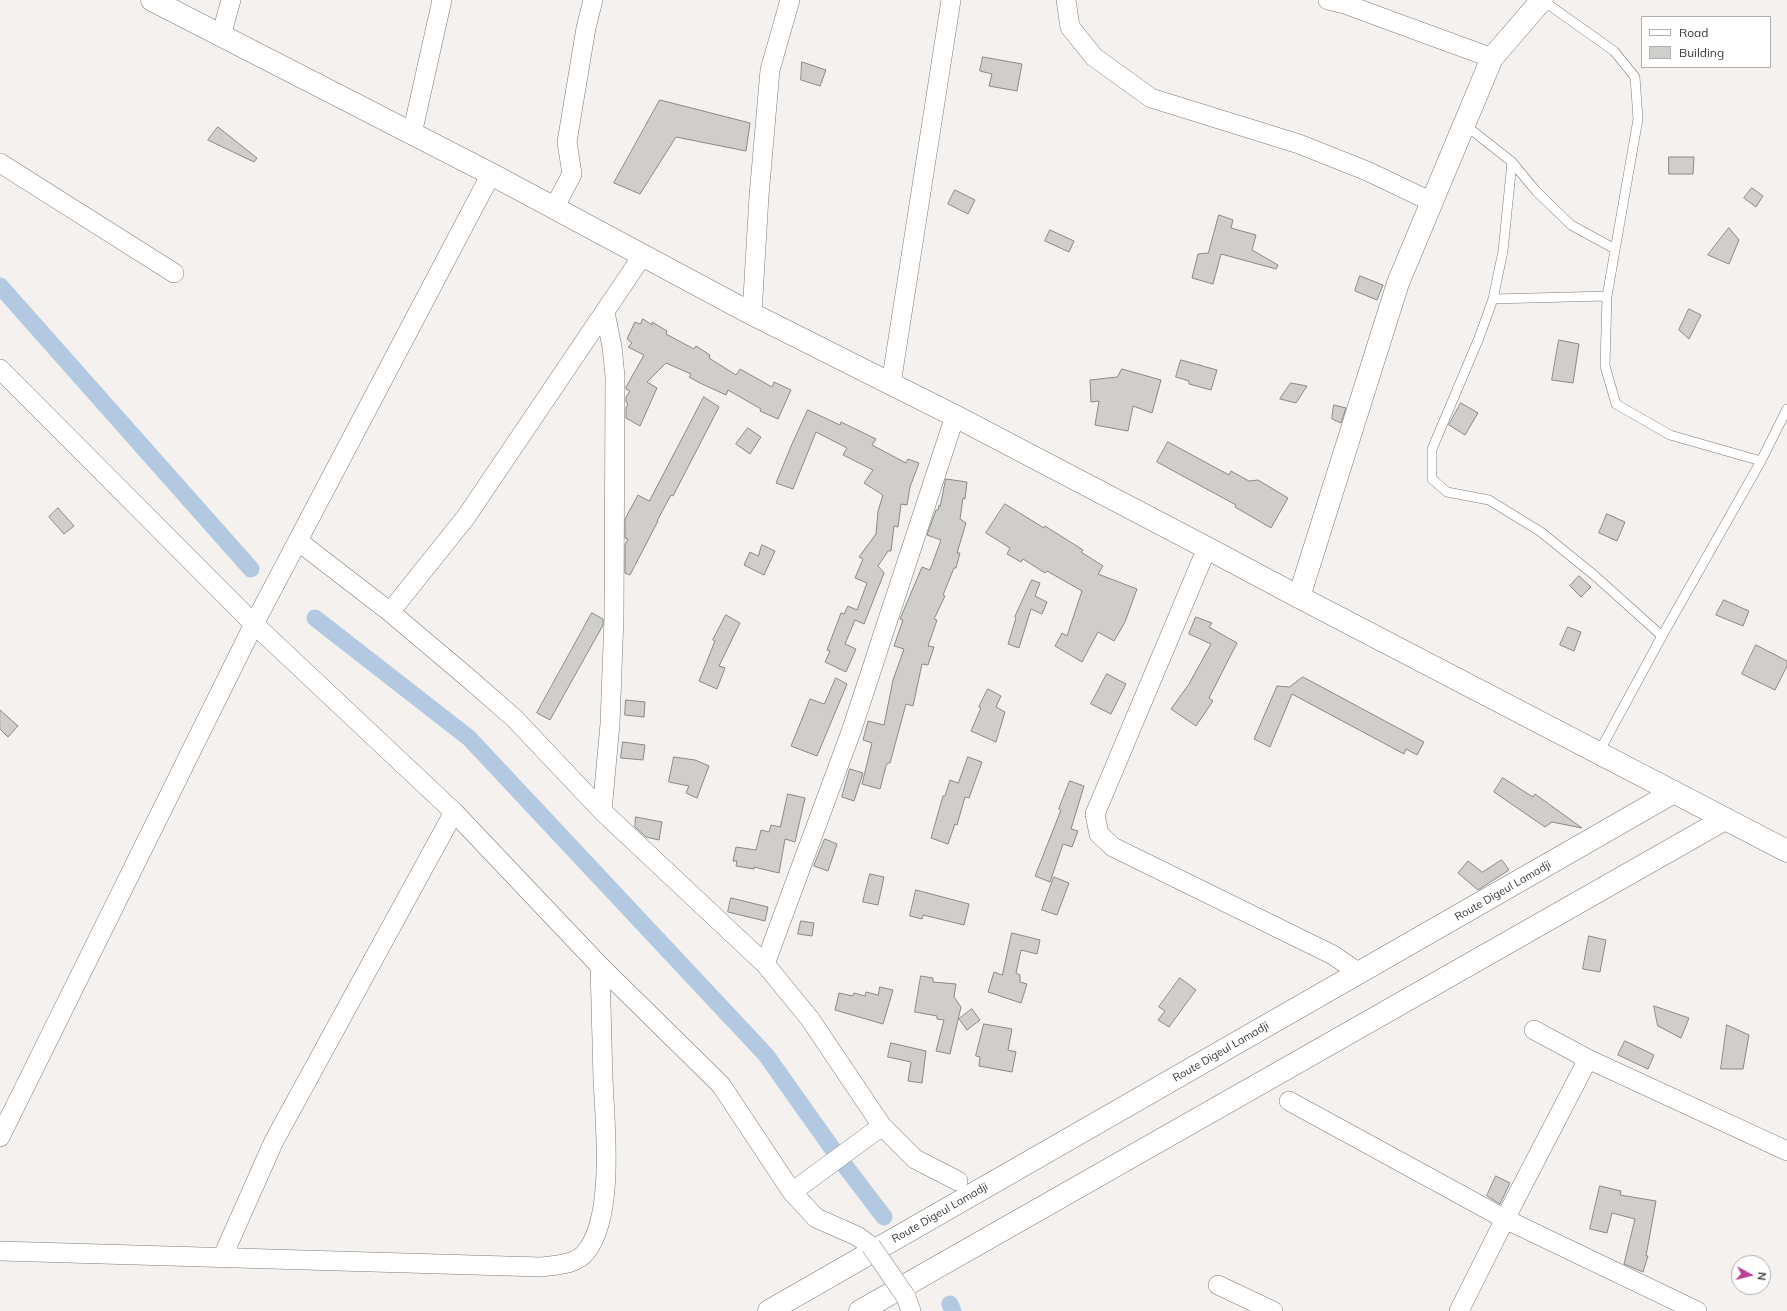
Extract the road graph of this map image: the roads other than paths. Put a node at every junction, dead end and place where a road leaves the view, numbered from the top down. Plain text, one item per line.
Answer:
1 (152, 0) edge
2 (231, 0) edge
3 (442, 0) edge
4 (593, 0) edge
5 (790, 0) edge
6 (951, 0) edge
7 (1066, 0) edge
8 (1542, 0) edge
9 (1340, 1) edge
10 (221, 36) junction
11 (1492, 58) junction
12 (1464, 124) junction
13 (412, 134) junction
14 (1512, 162) junction
15 (0, 163) edge
16 (491, 174) junction
17 (1432, 202) junction
18 (554, 208) junction
19 (1615, 249) junction
20 (643, 255) junction
21 (174, 273) dead end
22 (1607, 296) junction
23 (1493, 299) junction
24 (605, 312) junction
25 (752, 314) junction
26 (0, 369) edge
27 (891, 384) junction
28 (1787, 409) edge
29 (955, 416) junction
30 (1761, 461) junction
31 (298, 541) junction
32 (1207, 548) junction
33 (1298, 597) junction
34 (390, 612) junction
35 (254, 624) junction
36 (1662, 636) junction
37 (1599, 752) junction
38 (1674, 792) junction
39 (602, 811) junction
40 (454, 812) junction
41 (1725, 819) junction
42 (1787, 851) edge
43 (765, 964) junction
44 (600, 966) junction
45 (1359, 973) junction
46 (1534, 1030) dead end
47 (1588, 1059) junction
48 (1289, 1101) dead end
49 (882, 1126) junction
50 (0, 1137) edge
51 (1787, 1151) edge
52 (958, 1181) dead end
53 (792, 1192) junction
54 (1505, 1219) junction
55 (0, 1251) edge
56 (222, 1258) junction
57 (1218, 1284) dead end
58 (908, 1304) edge
59 (768, 1311) edge
60 (860, 1311) edge
61 (1273, 1311) edge
62 (1459, 1311) edge
63 (1697, 1311) edge

1 - 10 main road
2 - 10 street
3 - 13 street
4 - 18 street
5 - 25 street
6 - 27 street
7 - 17 street
8 - 11 main road
8 - 19 lane
9 - 11 street
10 - 13 main road
11 - 12 main road
12 - 14 lane
12 - 17 main road
13 - 16 main road
14 - 19 lane
14 - 23 lane
15 - 21 street
16 - 18 main road
16 - 31 street
17 - 33 main road
18 - 20 main road
19 - 22 lane
20 - 24 street
20 - 25 main road
22 - 23 lane
22 - 30 lane
23 - 36 lane
24 - 34 street
24 - 39 street
25 - 27 main road
26 - 35 street
27 - 29 main road
28 - 30 lane
29 - 32 main road
29 - 43 street
30 - 36 lane
31 - 34 street
31 - 35 street
32 - 33 main road
32 - 45 street
33 - 37 main road
34 - 39 street
35 - 40 street
35 - 50 street
36 - 37 lane
37 - 38 main road
38 - 41 main road
38 - 45 main road, Route Digeul Lamadji
39 - 43 street
40 - 44 street
40 - 56 street
41 - 42 main road
41 - 60 main road
43 - 49 street
44 - 53 street
44 - 56 street
45 - 59 main road, Route Digeul Lamadji
46 - 47 street
47 - 51 street
47 - 54 street
48 - 54 street
49 - 52 street
49 - 53 street
53 - 58 street, bridge
54 - 62 street
54 - 63 street
55 - 56 street
57 - 61 street

